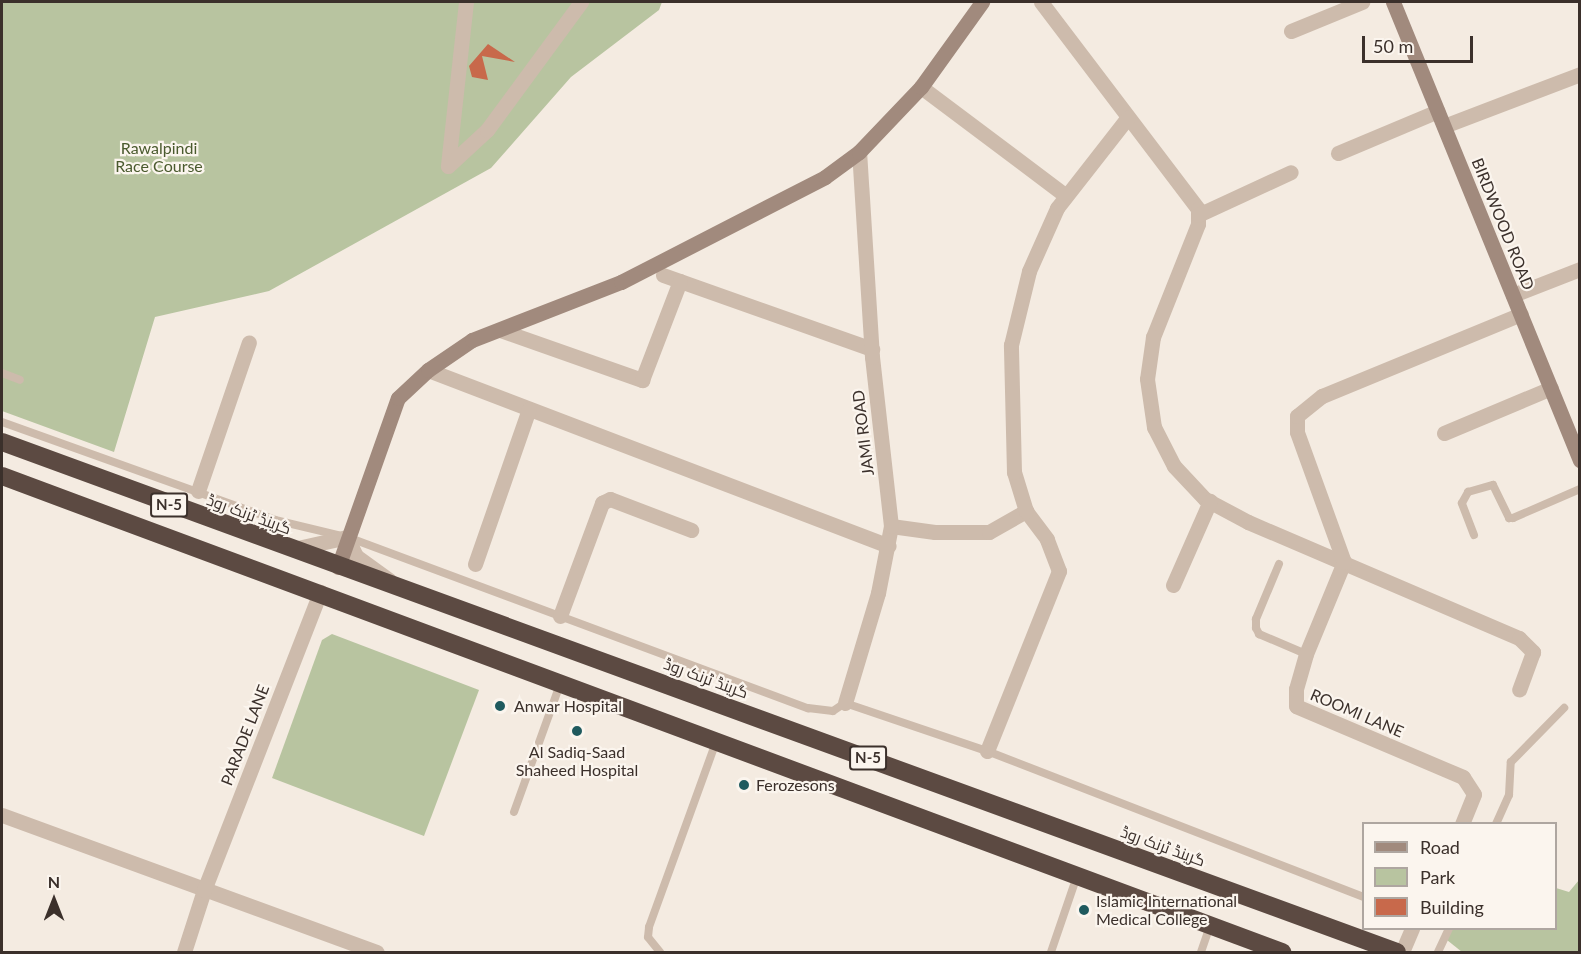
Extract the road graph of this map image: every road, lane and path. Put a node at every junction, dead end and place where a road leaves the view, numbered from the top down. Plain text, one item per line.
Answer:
1 (465, 2) edge
2 (581, 2) edge
3 (982, 2) edge
4 (1041, 2) edge
5 (1362, 2) edge
6 (1394, 2) edge
7 (1291, 31) dead end
8 (1580, 74) edge
9 (921, 87) junction
10 (1438, 111) junction
11 (1128, 117) junction
12 (1444, 126) junction
13 (860, 152) junction
14 (1338, 153) dead end
15 (1291, 172) dead end
16 (1066, 196) junction
17 (1198, 215) junction
18 (1580, 269) edge
19 (663, 275) dead end
20 (680, 281) junction
21 (1513, 295) junction
22 (1521, 314) junction
23 (500, 330) junction
24 (249, 342) dead end
25 (872, 349) junction
26 (428, 370) junction
27 (2, 373) edge
28 (20, 380) dead end
29 (1551, 388) junction
30 (529, 409) junction
31 (2, 422) edge
32 (1444, 433) dead end
33 (2, 442) edge
34 (1576, 442) edge
35 (1580, 460) edge
36 (2, 476) edge
37 (1580, 489) edge
38 (198, 491) junction
39 (1210, 501) junction
40 (1026, 511) junction
41 (891, 526) junction
42 (692, 530) dead end
43 (1474, 535) dead end
44 (347, 537) junction
45 (888, 546) junction
46 (290, 549) junction
47 (1344, 562) junction
48 (475, 564) dead end
49 (1279, 564) dead end
50 (338, 567) junction
51 (1173, 585) dead end
52 (398, 587) junction
53 (320, 592) junction
54 (560, 616) junction
55 (1306, 654) junction
56 (561, 683) junction
57 (1519, 690) dead end
58 (845, 703) junction
59 (1564, 708) dead end
60 (716, 741) junction
61 (987, 751) junction
62 (514, 812) dead end
63 (2, 815) edge
64 (1463, 822) edge
65 (1497, 822) edge
66 (1077, 876) junction
67 (204, 890) junction
68 (1362, 896) edge
69 (1210, 926) junction
70 (1411, 930) edge
71 (1448, 930) edge
72 (184, 952) edge
73 (377, 952) edge
74 (660, 952) edge
75 (1051, 952) edge
76 (1201, 952) edge
77 (1282, 952) edge
78 (1399, 952) edge
79 (1438, 952) edge

1 - 2 street
3 - 9 street
4 - 11 street
5 - 7 street
6 - 10 street, BIRDWOOD ROAD
8 - 12 street
9 - 13 street
9 - 16 street
10 - 12 street, BIRDWOOD ROAD
10 - 14 street
11 - 16 street
11 - 17 street
12 - 21 street, BIRDWOOD ROAD
13 - 23 street
13 - 25 street, JAMI ROAD
15 - 17 street
16 - 40 street
17 - 39 street
18 - 21 street
19 - 20 street
20 - 23 street
20 - 25 street
21 - 22 street, BIRDWOOD ROAD
22 - 29 street, BIRDWOOD ROAD
22 - 47 street
23 - 26 street
24 - 38 street
25 - 41 street, JAMI ROAD
26 - 30 street
26 - 44 street
27 - 28 lane
29 - 32 street
29 - 34 street, BIRDWOOD ROAD
30 - 45 street
30 - 48 street
31 - 38 lane
33 - 46 highway, گرینڈ ٹرنک روڈ / N-5
34 - 35 street, BIRDWOOD ROAD
36 - 53 highway, N-5
37 - 43 lane
38 - 44 lane
39 - 47 street
39 - 51 street
40 - 41 street
40 - 61 street
41 - 45 street, JAMI ROAD
42 - 54 street
44 - 46 street
44 - 50 street
44 - 52 street
44 - 54 lane
45 - 58 street, JAMI ROAD
46 - 50 highway, گرینڈ ٹرنک روڈ / N-5
47 - 55 street, ROOMI LANE
47 - 57 street
49 - 55 lane
50 - 52 highway, گرینڈ ٹرنک روڈ / N-5
52 - 78 highway, گرینڈ ٹرنک روڈ / N-5
53 - 56 highway, N-5
53 - 67 street, PARADE LANE
54 - 58 lane
55 - 64 street, ROOMI LANE
56 - 60 highway, N-5
56 - 62 lane
58 - 61 lane
59 - 65 lane
60 - 66 highway, N-5
60 - 74 lane
61 - 68 lane
63 - 67 street
66 - 69 highway, N-5
66 - 75 lane
67 - 72 street, PARADE LANE
67 - 73 street
69 - 76 lane
69 - 77 highway, N-5
70 - 78 street
71 - 79 lane

